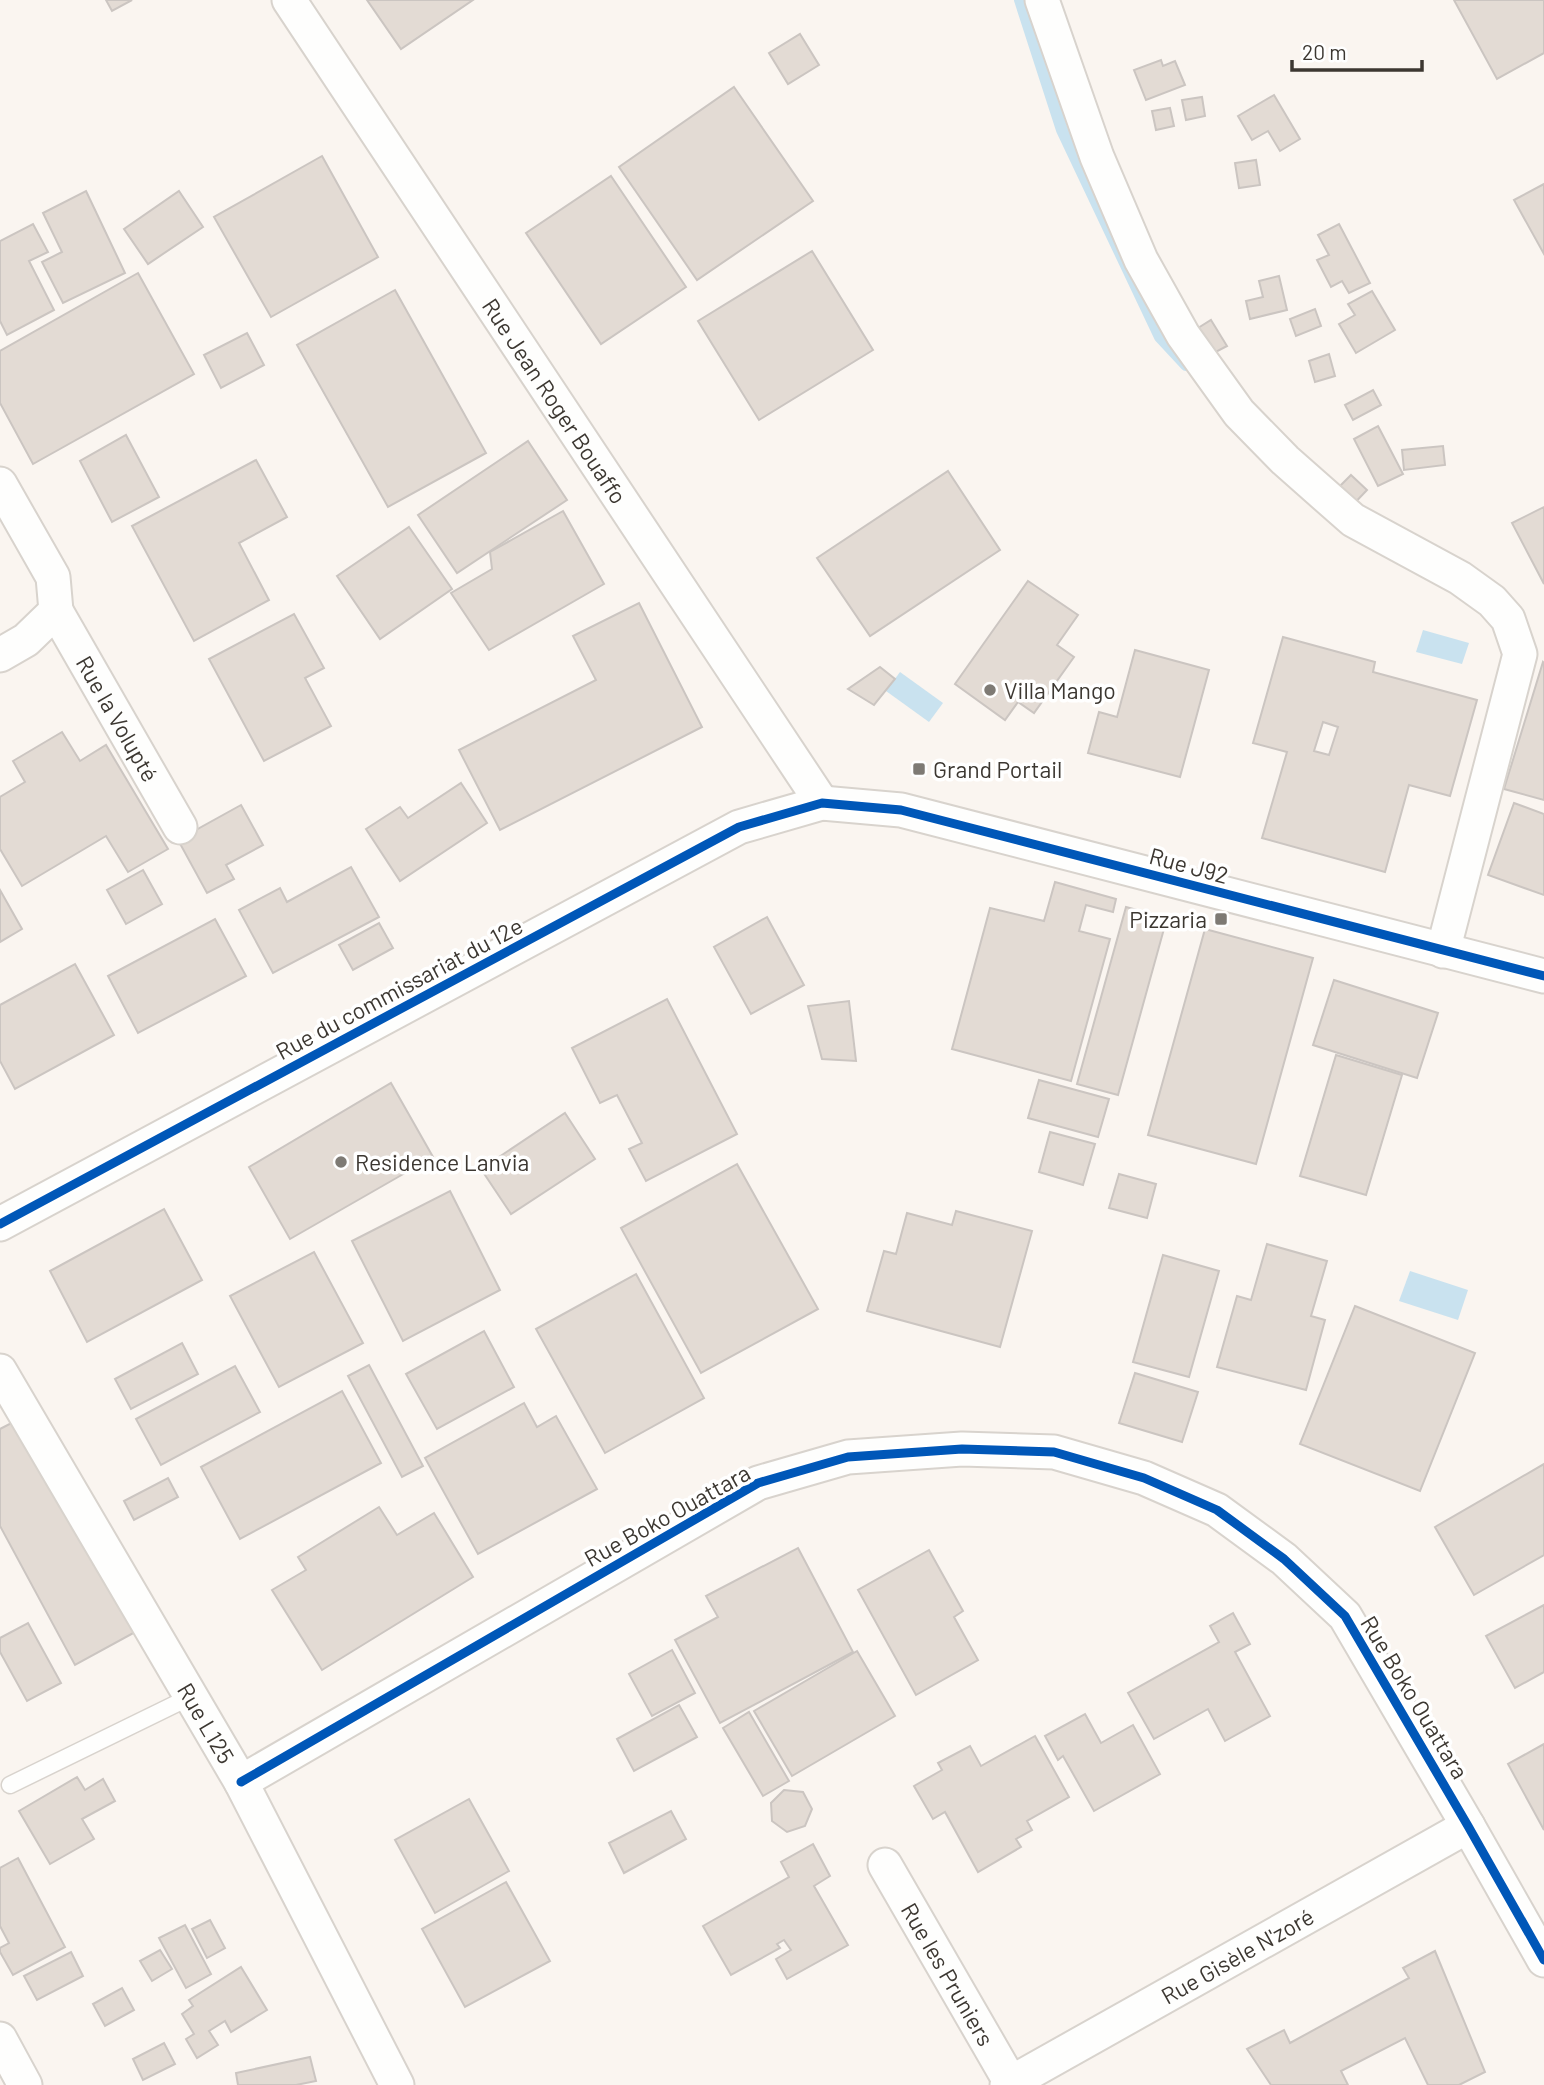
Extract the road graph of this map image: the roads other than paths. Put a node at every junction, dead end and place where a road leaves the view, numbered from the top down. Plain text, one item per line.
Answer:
1 (289, 0) edge
2 (1042, 0) edge
3 (0, 484) edge
4 (56, 611) junction
5 (0, 655) edge
6 (822, 803) junction
7 (180, 827) dead end
8 (1443, 951) junction
9 (1544, 976) edge
10 (0, 1224) edge
11 (0, 1371) edge
12 (191, 1696) junction
13 (242, 1782) junction
14 (10, 1785) dead end
15 (1468, 1826) junction
16 (885, 1865) dead end
17 (1544, 1959) edge
18 (0, 2039) edge
19 (1009, 2084) edge
20 (25, 2085) edge
21 (397, 2085) edge

1 - 6 street, Rue Jean Roger Bouaffo
2 - 8 street
3 - 4 street
4 - 5 street
4 - 7 street, Rue la Volupté
6 - 8 street, Rue J92
6 - 10 street, Rue du commissariat du 12e
8 - 9 street, Rue J92
11 - 12 street, Rue L125
12 - 13 street, Rue L125
12 - 14 lane
13 - 15 street, Rue Boko Ouattara
13 - 21 street, Rue L125
15 - 17 street, Rue Boko Ouattara
15 - 19 street, Rue Gisèle N'zoré
16 - 19 street, Rue les Pruniers
18 - 20 street

